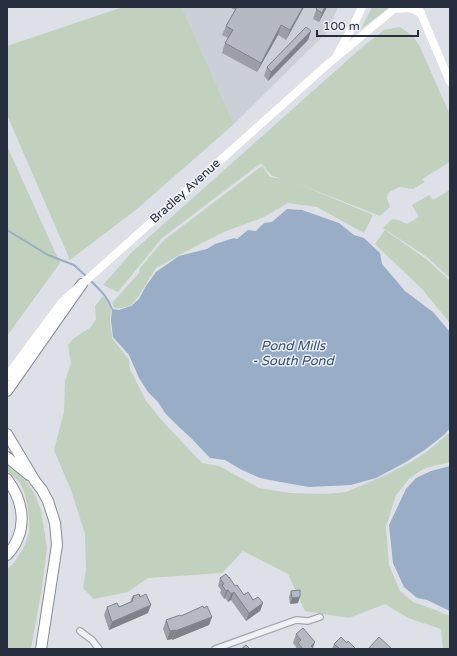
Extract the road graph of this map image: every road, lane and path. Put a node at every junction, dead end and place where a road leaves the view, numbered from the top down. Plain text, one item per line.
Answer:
1 (362, 7) edge
2 (419, 10) edge
3 (334, 59) junction
4 (446, 64) edge
5 (450, 82) edge
6 (82, 284) junction
7 (7, 376) edge
8 (7, 391) edge
9 (7, 434) edge
10 (7, 457) edge
11 (7, 479) edge
12 (35, 481) junction
13 (7, 556) edge
14 (320, 617) dead end
15 (80, 631) dead end
16 (41, 649) edge
17 (99, 649) edge
18 (215, 649) edge

1 - 3 main road, Bradley Avenue
2 - 3 main road
2 - 4 main road
3 - 6 main road, Bradley Avenue
4 - 5 main road
6 - 7 main road, Bradley Avenue
6 - 8 highway
9 - 12 highway
10 - 12 highway
11 - 13 highway
12 - 16 highway
14 - 18 street
15 - 17 street

